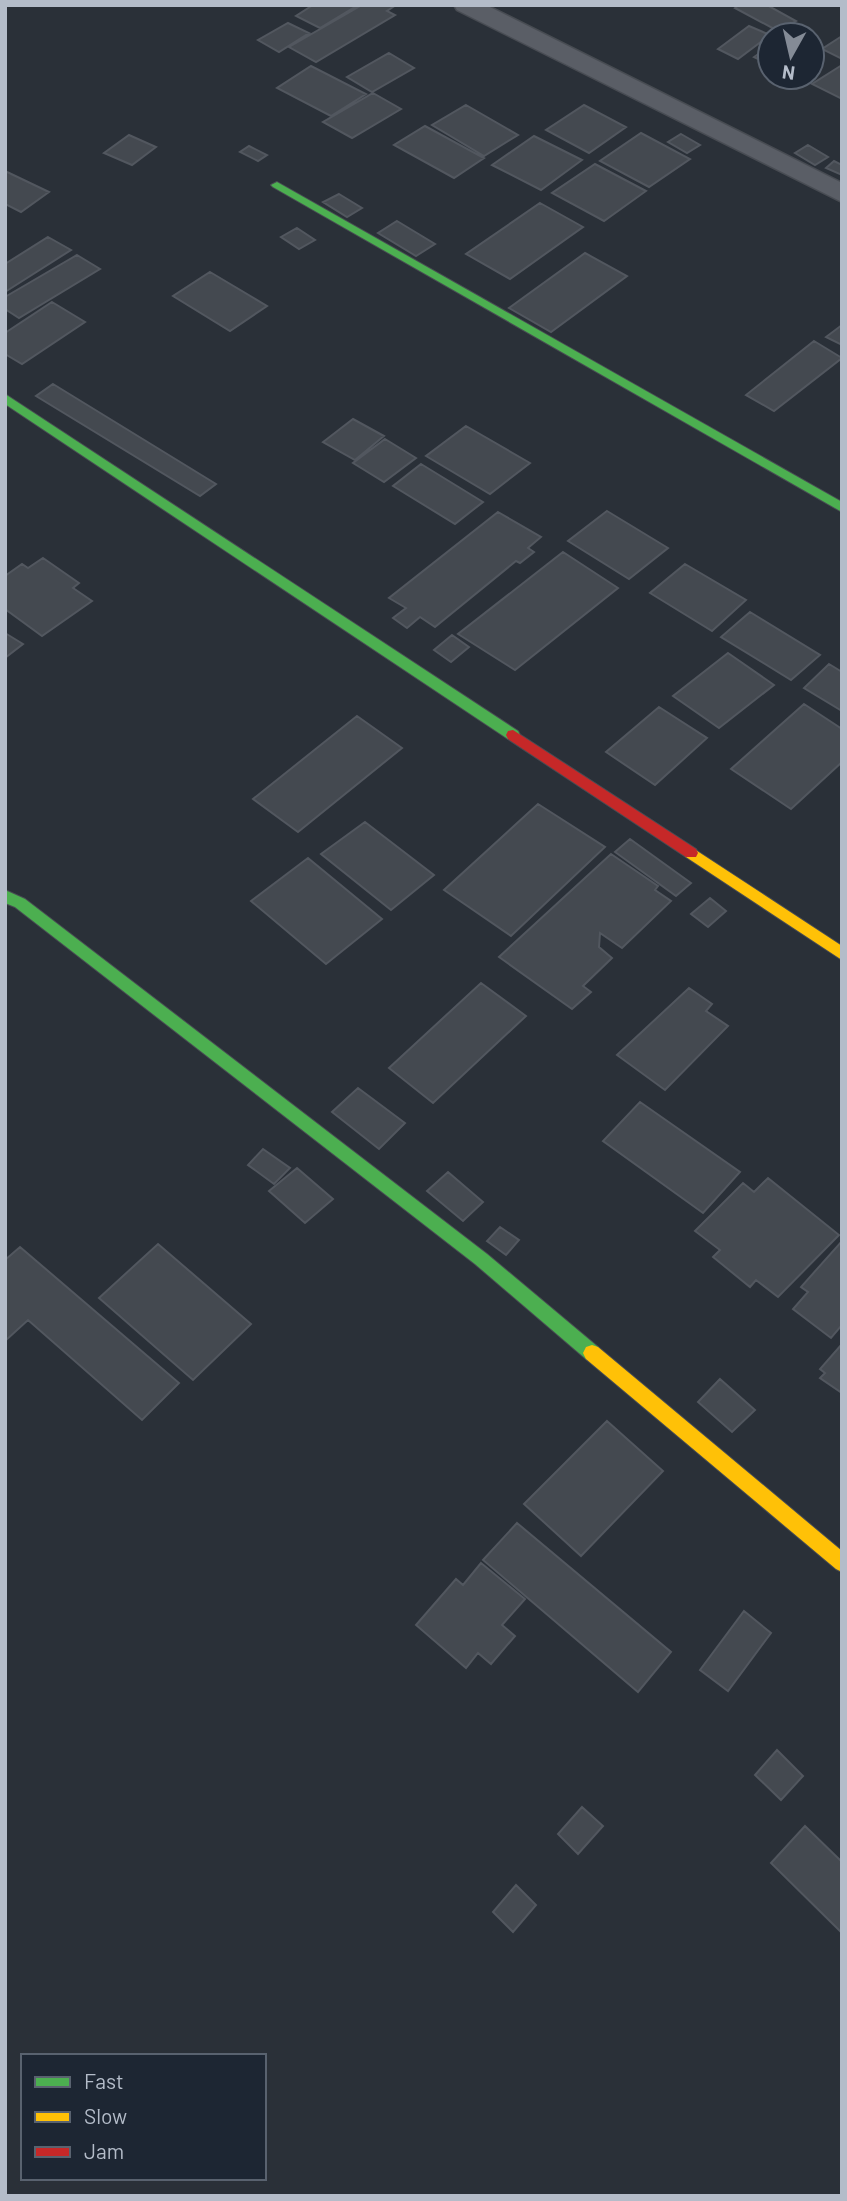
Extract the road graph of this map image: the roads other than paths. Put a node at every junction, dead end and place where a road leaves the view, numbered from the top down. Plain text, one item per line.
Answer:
1 (466, 5) edge
2 (277, 186) dead end
3 (842, 194) edge
4 (5, 398) edge
5 (842, 508) edge
6 (5, 895) edge
7 (842, 954) edge
8 (842, 1563) edge

1 - 3 street
2 - 5 street
4 - 7 street
6 - 8 street

